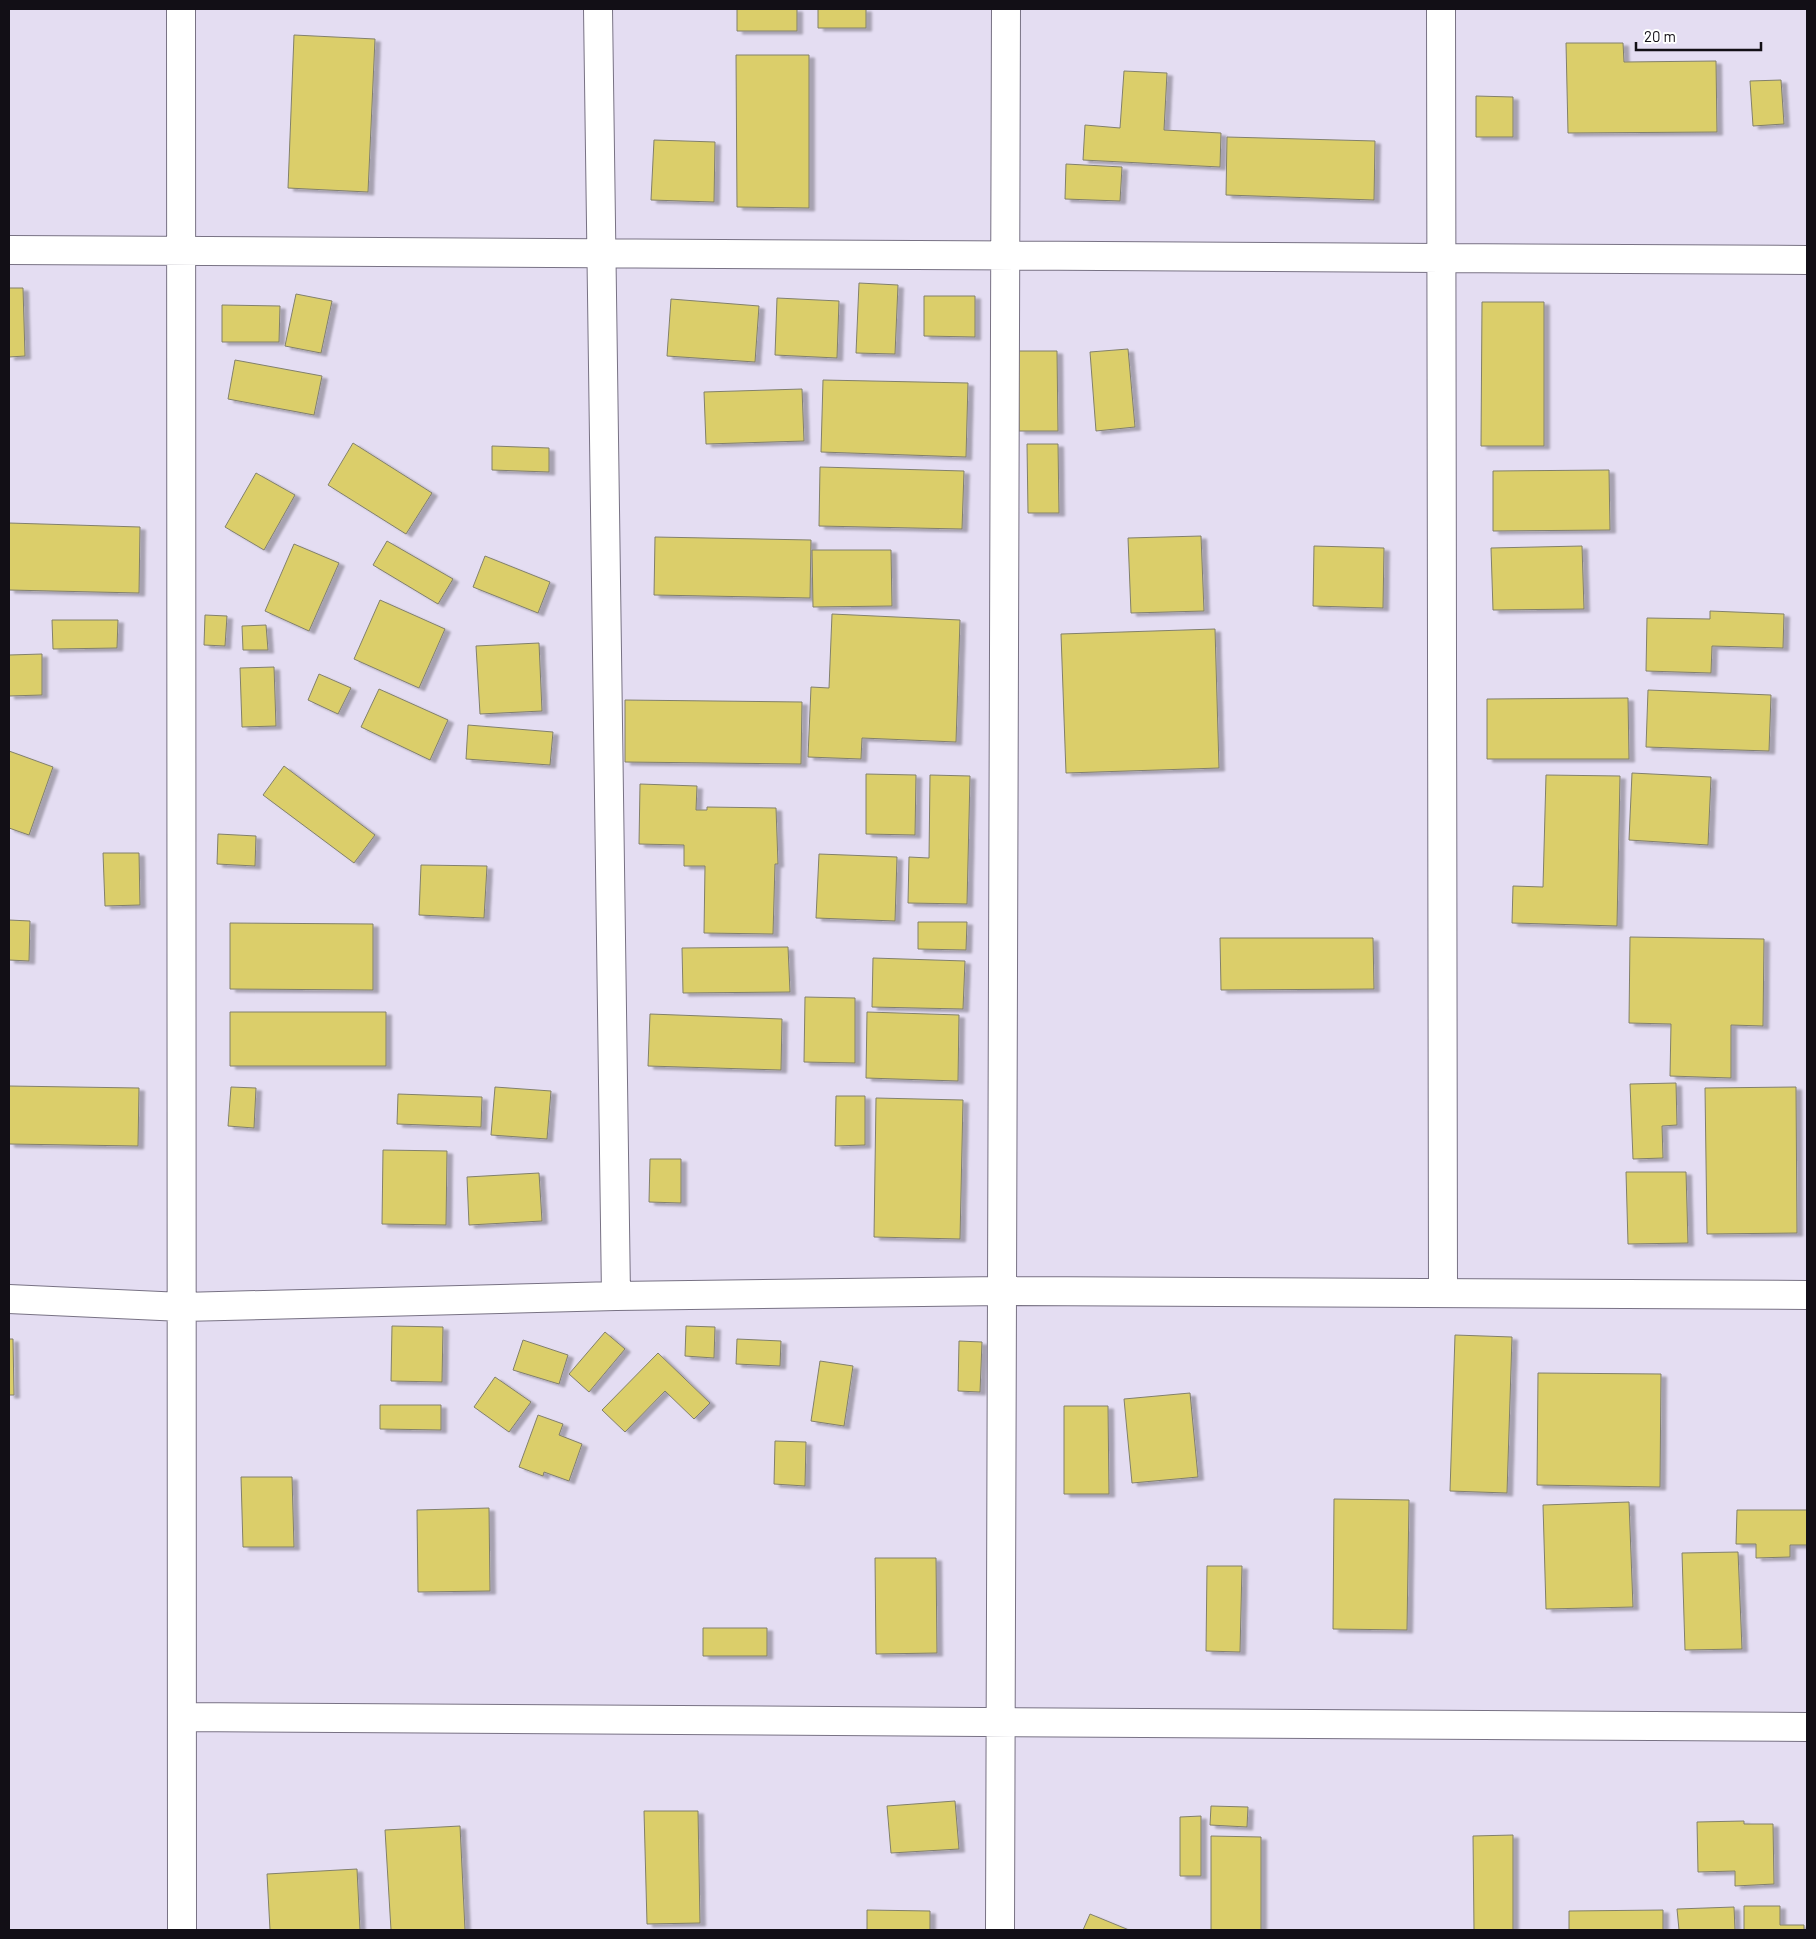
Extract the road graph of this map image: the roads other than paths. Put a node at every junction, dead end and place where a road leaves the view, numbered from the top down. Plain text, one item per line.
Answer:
1 (181, 9) edge
2 (598, 9) edge
3 (1006, 9) edge
4 (1442, 9) edge
5 (9, 250) edge
6 (181, 252) junction
7 (602, 254) junction
8 (1005, 256) junction
9 (1442, 258) junction
10 (1807, 260) edge
11 (1002, 1291) junction
12 (1443, 1293) junction
13 (1807, 1294) edge
14 (616, 1296) junction
15 (9, 1299) edge
16 (182, 1307) junction
17 (182, 1717) junction
18 (1001, 1722) junction
19 (1807, 1727) edge
20 (182, 1930) edge
21 (1000, 1930) edge

1 - 6 street
2 - 7 street
3 - 8 street
4 - 9 street
5 - 6 street
6 - 7 street
6 - 16 street
7 - 8 street
7 - 14 street
8 - 9 street
8 - 11 street
9 - 10 street
9 - 12 street
11 - 12 street
11 - 14 street
11 - 18 street
12 - 13 street
14 - 16 street
15 - 16 street
16 - 17 street
17 - 18 street
17 - 20 street
18 - 19 street
18 - 21 street

